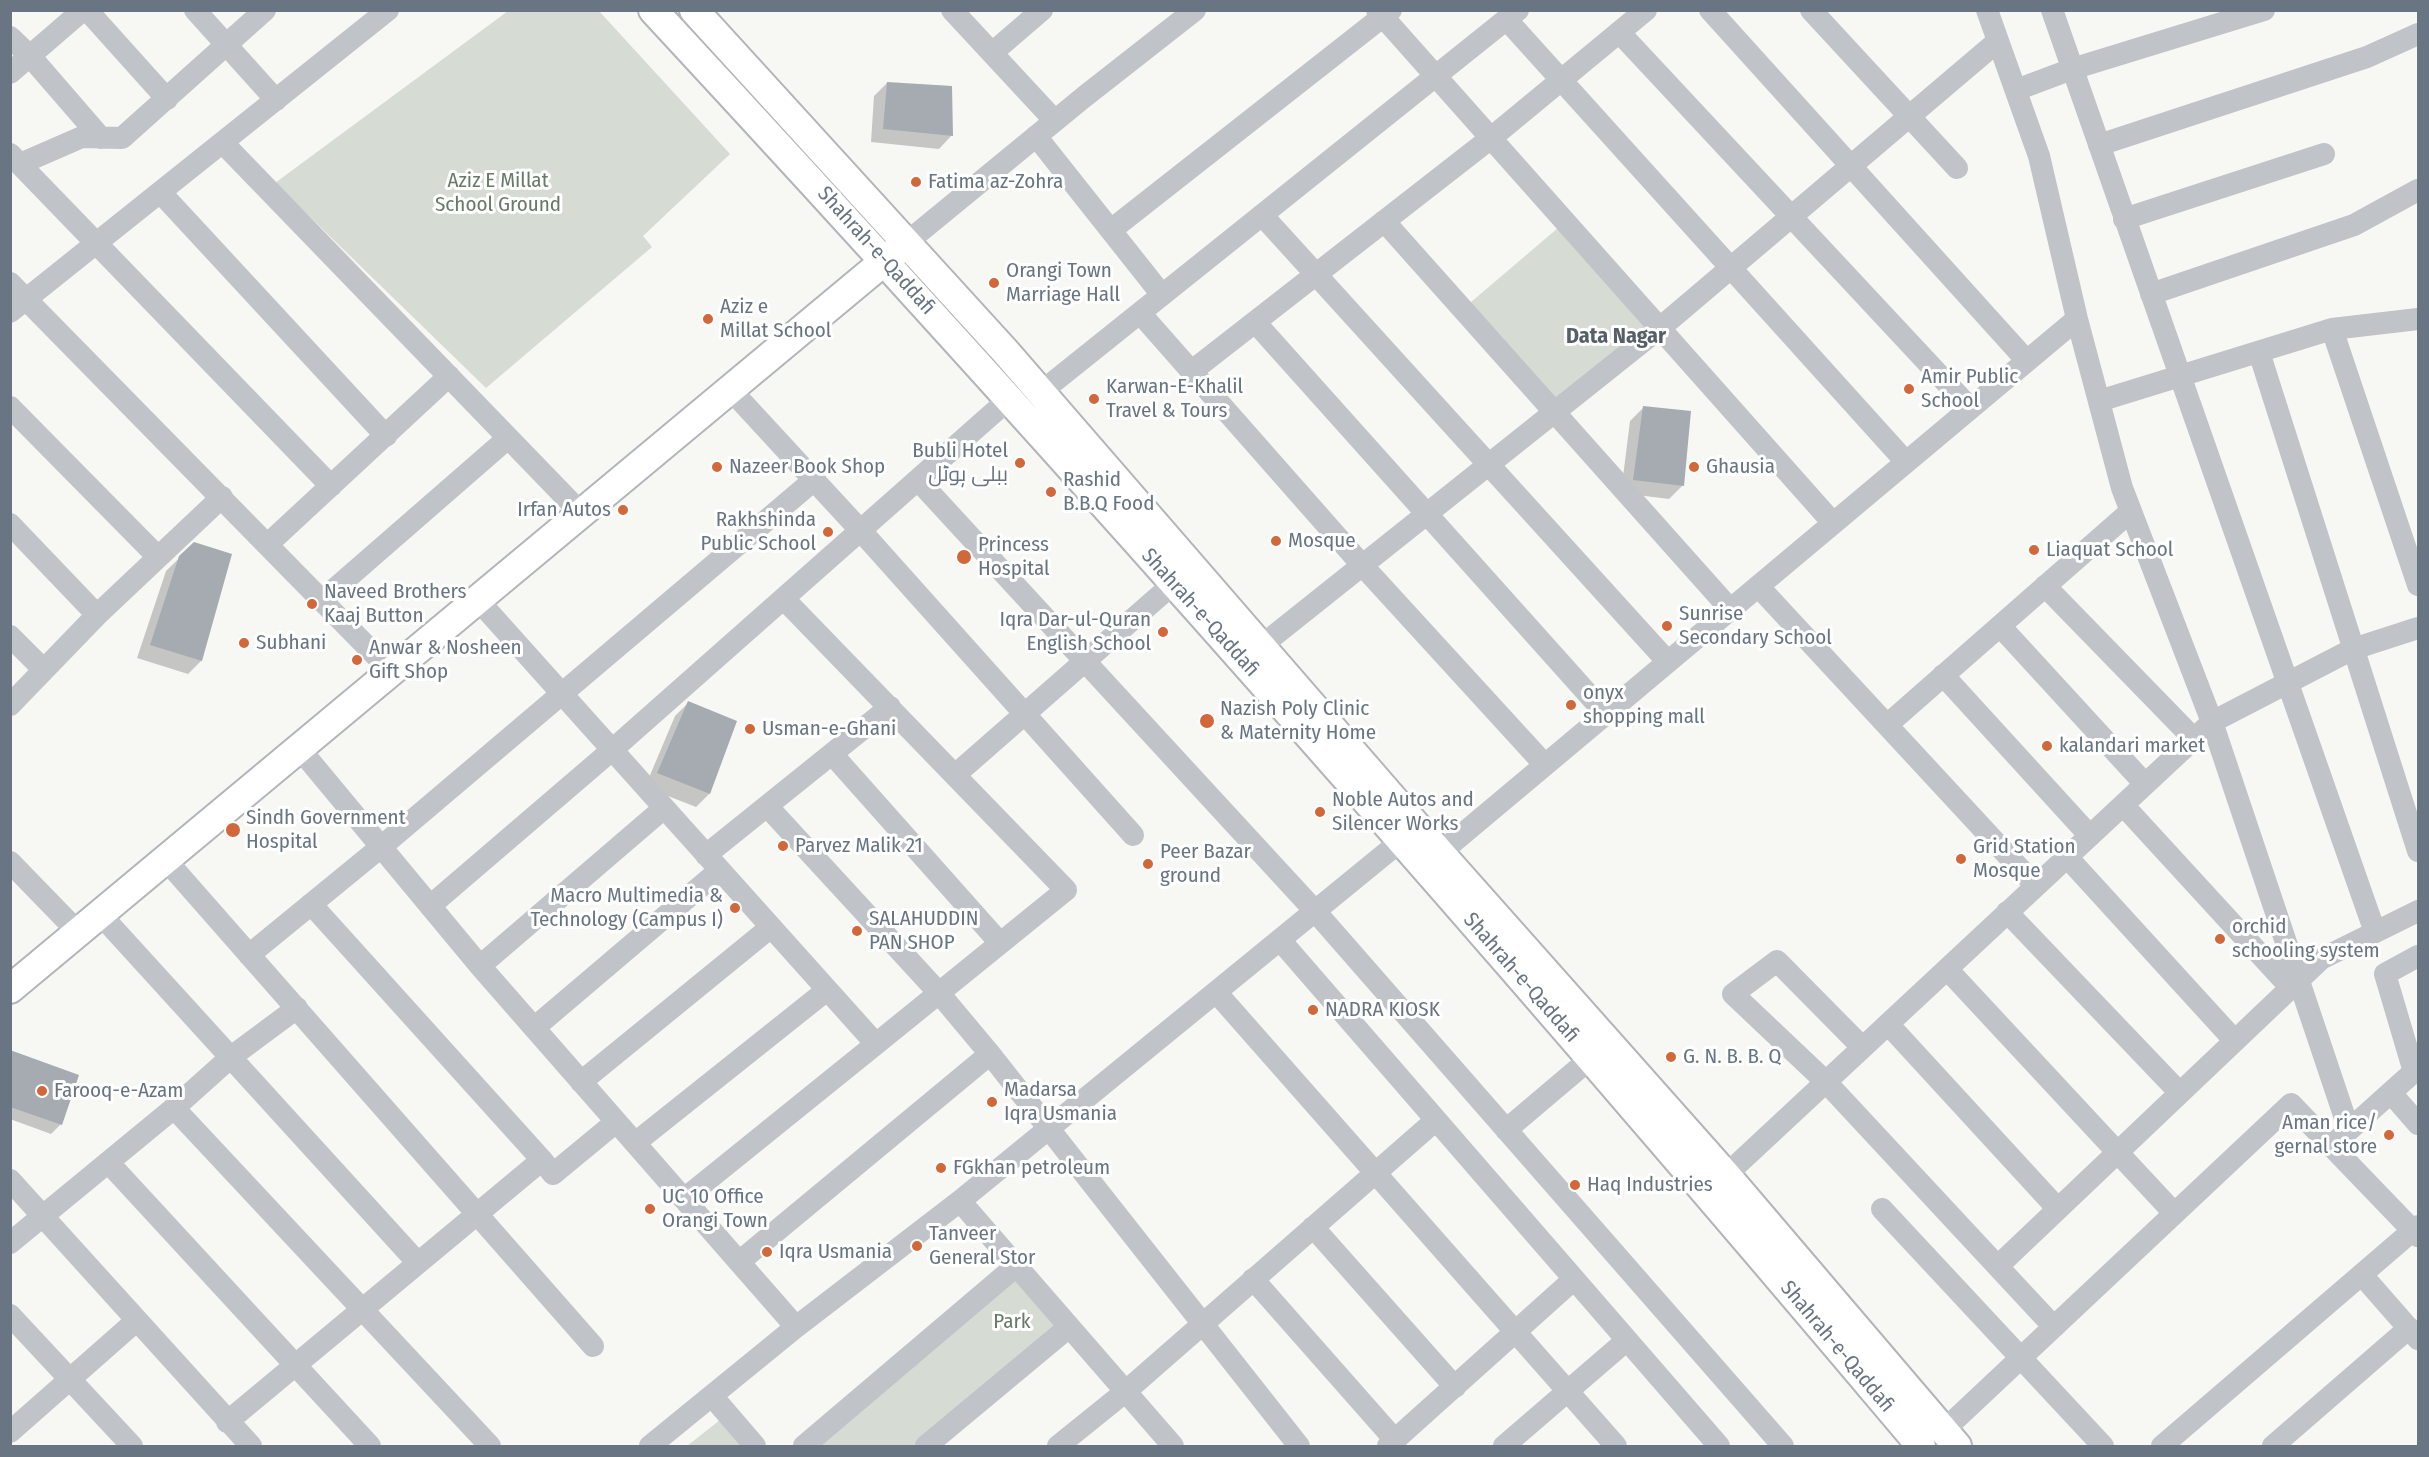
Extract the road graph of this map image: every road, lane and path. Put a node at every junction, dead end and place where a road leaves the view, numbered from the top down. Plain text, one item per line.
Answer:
1 (85, 10) edge
2 (195, 10) edge
3 (265, 10) edge
4 (388, 10) edge
5 (653, 10) edge
6 (694, 10) edge
7 (952, 10) edge
8 (1042, 10) edge
9 (1195, 10) edge
10 (1710, 10) edge
11 (1811, 10) edge
12 (1988, 10) edge
13 (2052, 10) edge
14 (2264, 10) edge
15 (1642, 11) edge
16 (1384, 13) edge
17 (1512, 15) edge
18 (1619, 32) junction
19 (2418, 34) edge
20 (10, 37) edge
21 (1998, 41) junction
22 (227, 45) junction
23 (992, 53) junction
24 (30, 56) junction
25 (2072, 69) junction
26 (10, 73) edge
27 (1436, 76) junction
28 (1561, 80) junction
29 (2016, 90) junction
30 (167, 99) junction
31 (276, 100) junction
32 (1909, 117) junction
33 (1055, 121) junction
34 (1036, 136) junction
35 (100, 138) junction
36 (1491, 138) junction
37 (223, 143) junction
38 (2098, 145) junction
39 (2324, 154) dead end
40 (15, 159) edge
41 (1851, 166) junction
42 (1956, 168) dead end
43 (2418, 190) edge
44 (161, 193) junction
45 (1262, 215) junction
46 (1791, 217) junction
47 (2124, 219) junction
48 (1384, 221) junction
49 (1111, 230) junction
50 (97, 244) junction
51 (896, 251) junction
52 (1731, 268) junction
53 (1316, 275) junction
54 (10, 283) edge
55 (2151, 294) junction
56 (1162, 295) junction
57 (19, 306) edge
58 (1140, 313) junction
59 (2077, 319) junction
60 (1256, 322) junction
61 (2417, 323) edge
62 (1660, 328) junction
63 (2332, 329) junction
64 (2259, 352) junction
65 (2027, 361) junction
66 (1192, 371) junction
67 (449, 376) junction
68 (2180, 377) junction
69 (730, 389) junction
70 (1041, 392) junction
71 (1009, 399) junction
72 (2099, 401) junction
73 (10, 407) edge
74 (1970, 408) junction
75 (1554, 412) junction
76 (386, 435) junction
77 (508, 438) junction
78 (1906, 462) junction
79 (1489, 465) junction
80 (814, 480) junction
81 (918, 480) junction
82 (331, 486) junction
83 (222, 497) junction
84 (2131, 511) junction
85 (581, 513) junction
86 (1427, 514) junction
87 (1833, 522) junction
88 (10, 524) edge
89 (861, 531) junction
90 (268, 544) junction
91 (158, 557) junction
92 (1362, 566) junction
93 (1173, 584) junction
94 (2418, 585) edge
95 (1758, 586) junction
96 (2045, 586) junction
97 (784, 598) junction
98 (477, 599) junction
99 (322, 600) junction
100 (1730, 609) junction
101 (97, 615) junction
102 (2000, 626) junction
103 (2418, 628) edge
104 (10, 636) edge
105 (1261, 646) junction
106 (2354, 649) junction
107 (1085, 661) junction
108 (1668, 662) junction
109 (44, 670) junction
110 (391, 671) junction
111 (1944, 675) junction
112 (2286, 684) junction
113 (562, 694) junction
114 (10, 705) edge
115 (890, 708) junction
116 (1025, 714) junction
117 (1606, 714) junction
118 (2212, 722) junction
119 (1887, 725) junction
120 (2194, 739) junction
121 (299, 748) junction
122 (612, 750) junction
123 (832, 754) junction
124 (1545, 765) junction
125 (955, 775) junction
126 (2145, 784) junction
127 (2123, 805) junction
128 (767, 806) junction
129 (664, 808) junction
130 (1133, 835) dead end
131 (2090, 836) junction
132 (1402, 840) junction
133 (381, 847) junction
134 (2418, 851) edge
135 (1440, 853) junction
136 (2067, 857) junction
137 (165, 859) junction
138 (10, 862) edge
139 (713, 863) junction
140 (2036, 886) junction
141 (311, 904) junction
142 (430, 906) junction
143 (1315, 911) junction
144 (2418, 911) edge
145 (2007, 912) junction
146 (100, 914) junction
147 (771, 927) junction
148 (78, 932) junction
149 (2375, 932) junction
150 (1280, 940) junction
151 (1000, 943) junction
152 (249, 955) junction
153 (2418, 956) edge
154 (480, 966) junction
155 (1947, 969) junction
156 (2294, 985) junction
157 (10, 990) edge
158 (827, 990) junction
159 (1216, 992) junction
160 (939, 993) junction
161 (297, 1008) junction
162 (1888, 1024) junction
163 (534, 1028) junction
164 (2235, 1041) junction
165 (876, 1044) junction
166 (1862, 1047) junction
167 (990, 1054) junction
168 (231, 1057) junction
169 (1591, 1058) junction
170 (2416, 1070) edge
171 (581, 1082) junction
172 (1826, 1082) junction
173 (2180, 1093) junction
174 (2391, 1093) junction
175 (174, 1108) junction
176 (1436, 1120) junction
177 (616, 1122) junction
178 (2418, 1124) edge
179 (1048, 1128) junction
180 (1506, 1130) junction
181 (2349, 1130) junction
182 (635, 1143) junction
183 (2331, 1146) junction
184 (2118, 1153) junction
185 (542, 1160) junction
186 (108, 1162) junction
187 (1375, 1172) junction
188 (1726, 1175) junction
189 (10, 1180) edge
190 (684, 1199) junction
191 (960, 1201) junction
192 (1882, 1209) dead end
193 (2058, 1209) junction
194 (478, 1213) junction
195 (2174, 1213) junction
196 (42, 1216) junction
197 (1313, 1227) junction
198 (2417, 1231) edge
199 (10, 1243) edge
200 (739, 1262) junction
201 (418, 1263) junction
202 (1016, 1266) junction
203 (1998, 1266) junction
204 (2362, 1275) junction
205 (1253, 1279) junction
206 (1573, 1280) junction
207 (362, 1310) junction
208 (10, 1316) edge
209 (136, 1321) junction
210 (1202, 1324) junction
211 (796, 1327) junction
212 (1069, 1327) junction
213 (2054, 1327) junction
214 (1516, 1332) junction
215 (2414, 1333) edge
216 (1627, 1340) junction
217 (593, 1346) dead end
218 (2020, 1358) junction
219 (295, 1365) junction
220 (69, 1379) junction
221 (1455, 1387) junction
222 (1567, 1391) junction
223 (1125, 1392) junction
224 (712, 1396) junction
225 (227, 1422) junction
226 (10, 1432) edge
227 (1940, 1441) edge
228 (1391, 1443) edge
229 (23, 1446) edge
230 (132, 1446) edge
231 (251, 1446) edge
232 (370, 1446) edge
233 (490, 1446) edge
234 (650, 1446) edge
235 (755, 1446) edge
236 (804, 1446) edge
237 (926, 1446) edge
238 (1058, 1446) edge
239 (1172, 1446) edge
240 (1299, 1446) edge
241 (1504, 1446) edge
242 (1616, 1446) edge
243 (1719, 1446) edge
244 (1783, 1446) edge
245 (2103, 1446) edge
246 (2162, 1446) edge
247 (2273, 1446) edge

1 - 24 street
1 - 30 street
2 - 22 street
3 - 22 street
4 - 31 street
5 - 51 main road, Shahrah-e-Qaddafi
6 - 51 main road, Shahrah-e-Qaddafi
7 - 23 street
8 - 23 street
9 - 33 street
10 - 41 street
11 - 32 street
12 - 21 street
13 - 25 street
14 - 25 street
15 - 18 street
16 - 27 street
16 - 49 street
17 - 27 street
17 - 28 street
18 - 28 street
18 - 46 street
19 - 38 street
20 - 24 street
21 - 29 street
21 - 32 street
22 - 30 street
22 - 31 street
23 - 33 street
24 - 26 street
24 - 35 street
25 - 29 street
25 - 38 street
27 - 36 street
27 - 45 street
28 - 36 street
28 - 52 street
29 - 59 street
30 - 35 street
31 - 37 street
32 - 41 street
32 - 42 street
33 - 34 street
34 - 49 street
34 - 51 street
35 - 40 street
36 - 48 street
36 - 62 street
37 - 44 street
37 - 67 street
38 - 47 street
39 - 47 street
40 - 50 street
41 - 46 street
41 - 65 street
43 - 55 street
44 - 50 street
44 - 76 street
45 - 53 street
45 - 56 street
46 - 52 street
46 - 74 street
47 - 55 street
48 - 53 street
48 - 75 street
49 - 56 street
50 - 57 street
50 - 82 street
51 - 69 main road
51 - 70 main road, Shahrah-e-Qaddafi
51 - 71 main road, Shahrah-e-Qaddafi
52 - 62 street
52 - 78 street
53 - 60 street
53 - 79 street
54 - 57 street
55 - 68 street
56 - 58 street
57 - 83 street
58 - 66 street
58 - 70 street
59 - 65 street
59 - 72 street
60 - 66 street
60 - 86 street
61 - 63 street
62 - 75 street
62 - 87 street
63 - 64 street
63 - 94 street
64 - 68 street
64 - 106 street
65 - 74 street
66 - 92 street
67 - 76 street
67 - 77 street
68 - 72 street
68 - 112 street
69 - 80 street
69 - 85 main road
70 - 105 main road, Shahrah-e-Qaddafi
71 - 81 street
71 - 93 main road, Shahrah-e-Qaddafi
72 - 84 street
73 - 91 street
74 - 78 street
75 - 79 street
75 - 100 street
76 - 82 street
77 - 85 street
77 - 99 street
78 - 87 street
79 - 86 street
79 - 108 street
80 - 89 street
80 - 113 street
81 - 89 street
81 - 107 street
82 - 90 street
83 - 90 street
83 - 91 street
84 - 96 street
84 - 118 street
85 - 98 main road
86 - 92 street
86 - 117 street
87 - 95 street
88 - 101 street
89 - 97 street
89 - 116 street
90 - 99 street
91 - 101 street
92 - 105 street
92 - 124 street
93 - 107 street
93 - 132 main road, Shahrah-e-Qaddafi
95 - 100 street
95 - 119 street
96 - 102 street
96 - 120 street
97 - 115 street
97 - 122 street
98 - 110 main road
98 - 113 street
99 - 110 street
100 - 108 street
101 - 109 street
102 - 111 street
102 - 126 street
103 - 106 street
104 - 109 street
105 - 135 main road, Shahrah-e-Qaddafi
106 - 112 street
106 - 134 street
107 - 116 street
107 - 143 street
108 - 117 street
109 - 114 street
110 - 121 main road
111 - 119 street
111 - 131 street
112 - 118 street
112 - 149 street
113 - 122 street
113 - 133 street
115 - 123 street
115 - 125 street
116 - 125 street
116 - 130 street
117 - 124 street
118 - 120 street
118 - 156 street
119 - 140 street
120 - 126 street
121 - 133 street
121 - 137 main road
122 - 129 street
122 - 142 street
123 - 128 street
123 - 151 street
124 - 135 street
125 - 151 street
126 - 127 street
127 - 131 street
127 - 156 street
128 - 139 street
128 - 160 street
129 - 139 street
129 - 154 street
131 - 136 street
132 - 143 street
132 - 169 main road, Shahrah-e-Qaddafi
133 - 141 street
133 - 142 street
135 - 188 main road, Shahrah-e-Qaddafi
136 - 140 street
136 - 164 street
137 - 146 main road
137 - 152 street
138 - 148 street
139 - 147 street
139 - 163 street
140 - 145 street
141 - 152 street
141 - 185 street
142 - 154 street
143 - 150 street
143 - 180 street
144 - 149 street
145 - 155 street
145 - 173 street
146 - 148 main road
146 - 168 street
147 - 158 street
147 - 171 street
148 - 157 main road
149 - 156 street
150 - 159 street
150 - 176 street
151 - 160 street
152 - 161 street
153 - 170 street
154 - 163 street
155 - 162 street
155 - 184 street
156 - 164 street
156 - 181 street
158 - 165 street
158 - 182 street
159 - 179 street
159 - 187 street
160 - 165 street
160 - 167 street
161 - 168 street
161 - 194 street
162 - 166 street
162 - 193 street
163 - 171 street
164 - 173 street
165 - 190 street
166 - 172 street
166 - 172 street
167 - 179 street
167 - 200 street
168 - 175 street
168 - 201 street
169 - 180 street
169 - 227 main road, Shahrah-e-Qaddafi
170 - 174 street
171 - 177 street
172 - 188 street
172 - 203 street
173 - 184 street
174 - 178 street
174 - 181 street
175 - 186 street
175 - 207 street
176 - 187 street
176 - 206 street
177 - 182 street
177 - 185 street
179 - 191 street
179 - 210 street
180 - 244 street
181 - 183 street
182 - 190 street
183 - 195 street
183 - 198 street
184 - 193 street
184 - 195 street
185 - 194 street
186 - 196 street
186 - 219 street
187 - 197 street
187 - 214 street
188 - 227 main road, Shahrah-e-Qaddafi
189 - 196 street
190 - 200 street
191 - 202 street
191 - 211 street
192 - 218 street
193 - 203 street
194 - 201 street
194 - 217 street
195 - 213 street
196 - 199 street
196 - 209 street
197 - 205 street
197 - 221 street
198 - 204 street
200 - 211 street
201 - 207 street
202 - 212 street
202 - 236 street
203 - 213 street
204 - 215 street
204 - 246 street
205 - 210 street
205 - 228 street
206 - 214 street
206 - 216 street
207 - 219 street
207 - 233 street
208 - 220 street
209 - 220 street
209 - 225 street
210 - 223 street
210 - 240 street
211 - 224 street
212 - 223 street
212 - 237 street
213 - 218 street
214 - 221 street
214 - 222 street
215 - 247 street
216 - 222 street
216 - 243 street
218 - 227 street
218 - 245 street
219 - 225 street
219 - 232 street
220 - 226 street
220 - 230 street
221 - 228 street
222 - 241 street
222 - 242 street
223 - 238 street
223 - 239 street
224 - 234 street
224 - 235 street
225 - 231 street
226 - 229 street

